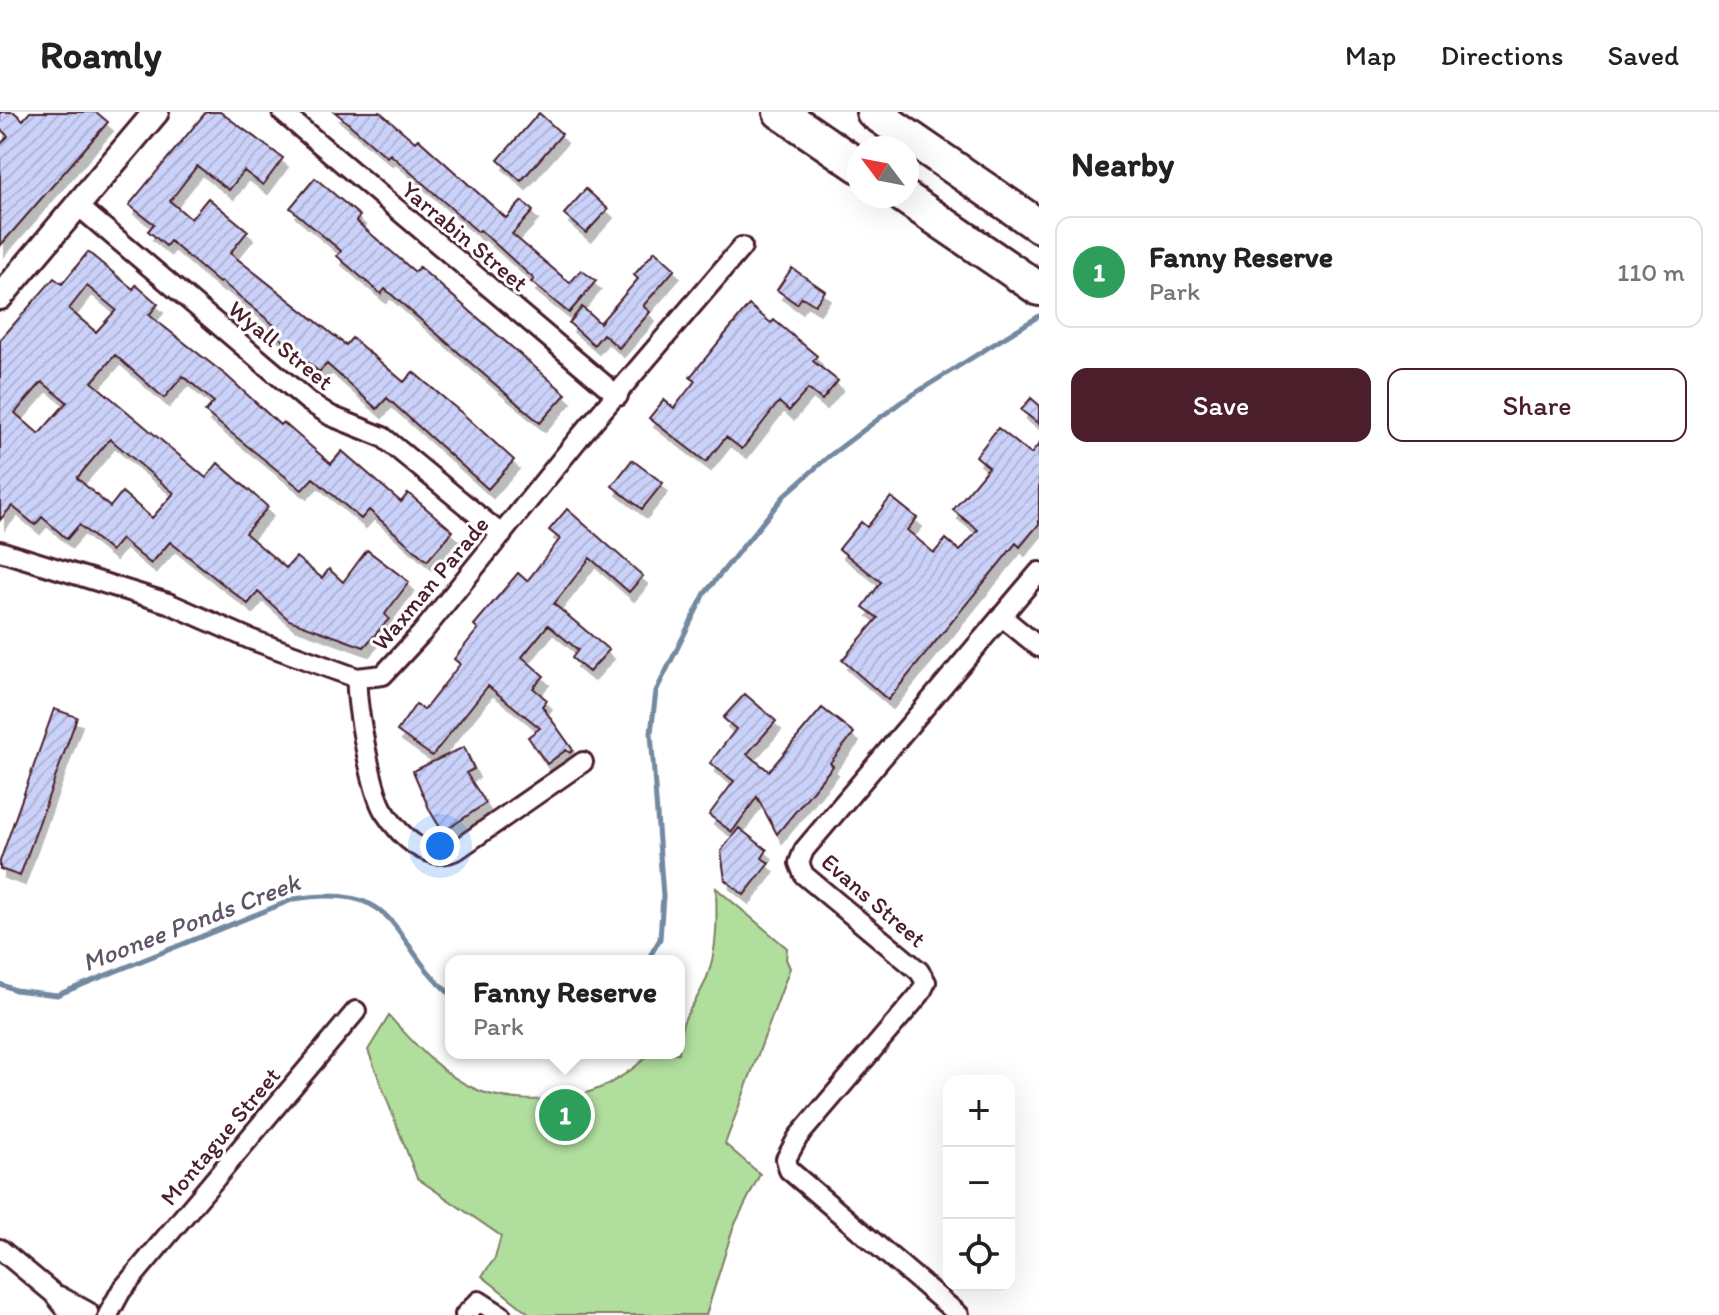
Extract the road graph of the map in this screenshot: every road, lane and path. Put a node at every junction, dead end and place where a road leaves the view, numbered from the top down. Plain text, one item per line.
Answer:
1 (156, 112) edge
2 (282, 112) edge
3 (780, 112) edge
4 (873, 112) edge
5 (847, 158) edge
6 (77, 205) junction
7 (919, 207) edge
8 (1039, 226) edge
9 (742, 247) dead end
10 (1036, 288) edge
11 (0, 297) edge
12 (618, 396) junction
13 (502, 535) junction
14 (0, 551) edge
15 (1039, 572) edge
16 (1001, 616) junction
17 (1039, 647) edge
18 (357, 678) junction
19 (583, 762) dead end
20 (356, 1011) dead end
21 (0, 1249) edge
22 (497, 1311) edge
23 (91, 1314) edge
24 (465, 1315) edge
25 (959, 1315) edge

1 - 6 street
2 - 12 street, Yarrabin Street
3 - 5 highway
4 - 8 highway
6 - 11 street
6 - 13 street, Wyall Street
7 - 10 highway
9 - 12 street, Waxman Parade
12 - 13 street, Waxman Parade
13 - 18 street, Waxman Parade
14 - 18 street
15 - 16 street, Evans Street
16 - 17 street
16 - 25 street, Evans Street
18 - 19 street
20 - 23 street, Montague Street
21 - 23 street
22 - 24 street

